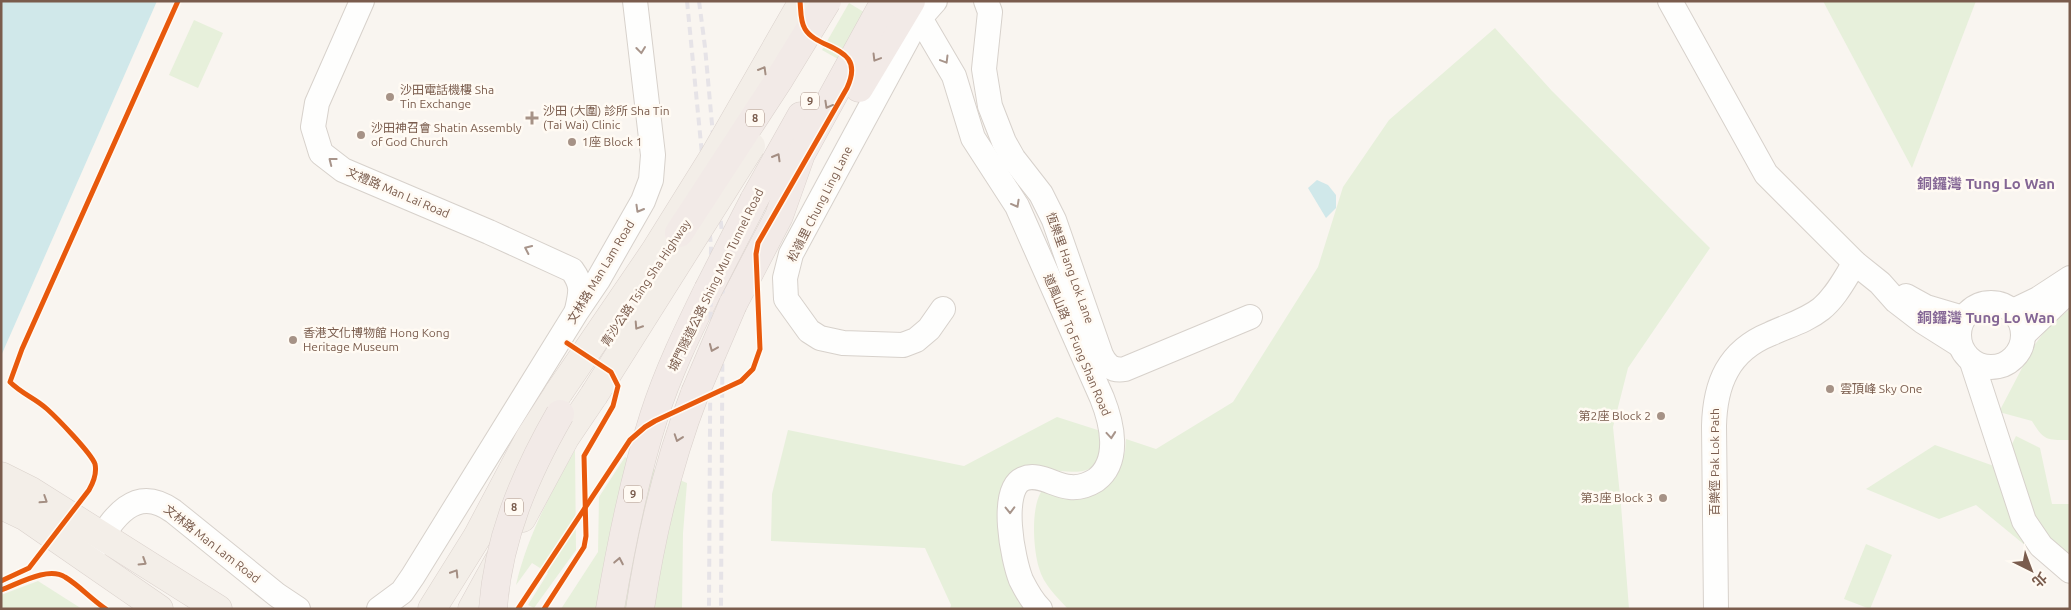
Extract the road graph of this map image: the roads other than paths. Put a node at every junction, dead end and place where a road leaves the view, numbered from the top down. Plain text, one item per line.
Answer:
1 (362, 1) edge
2 (635, 1) edge
3 (803, 1) edge
4 (827, 1) edge
5 (838, 1) edge
6 (866, 1) edge
7 (885, 1) edge
8 (986, 1) edge
9 (1670, 1) edge
10 (922, 7) edge
11 (779, 216) junction
12 (614, 252) junction
13 (1855, 263) junction
14 (572, 270) junction
15 (2070, 278) edge
16 (1880, 283) junction
17 (2070, 290) edge
18 (943, 310) dead end
19 (577, 311) junction
20 (2013, 311) junction
21 (1250, 317) dead end
22 (1963, 318) junction
23 (2024, 334) junction
24 (1966, 353) junction
25 (2015, 357) junction
26 (1990, 415) junction
27 (1, 476) edge
28 (1, 505) edge
29 (102, 536) junction
30 (87, 559) junction
31 (2070, 571) edge
32 (159, 609) edge
33 (218, 609) edge
34 (298, 609) edge
35 (379, 609) edge
36 (432, 609) edge
37 (472, 609) edge
38 (493, 609) edge
39 (610, 609) edge
40 (640, 609) edge
41 (1040, 609) edge
42 (1716, 609) edge

14 -> 1 street, 文禮路 Man Lai Road
2 -> 12 street, 文林路 Man Lam Road
36 -> 3 main road, bridge
4 - 38 highway, 青沙公路 Tsing Sha Highway / 8, bridge
5 -> 37 main road, bridge
39 -> 6 highway, 城門隧道公路 Shing Mun Tunnel Road / 9, bridge
7 -> 11 highway, 9
8 - 21 street, 恆樂里 Hang Lok Lane
9 - 13 street
10 -> 11 highway
10 - 18 street, 松嶺里 Chung Ling Lane
10 -> 41 street, 道風山路 To Fung Shan Road
11 -> 40 highway, 9, bridge
12 - 14 street
12 - 19 street, 文林路 Man Lam Road
13 - 16 street
13 - 42 street, 百樂徑 Pak Lok Path
14 - 19 street
15 - 20 street
16 - 22 street
16 - 24 street
17 - 23 street
19 - 35 street, 文林路 Man Lam Road
20 - 22 street
20 - 23 street
22 - 24 street
23 - 25 street
24 - 25 street
24 - 26 street
25 - 26 street
26 - 31 street
27 -> 29 main road
28 - 30 main road
29 - 30 street, 文林路 Man Lam Road
29 -> 33 main road
29 - 34 street, 文林路 Man Lam Road
30 - 32 main road

